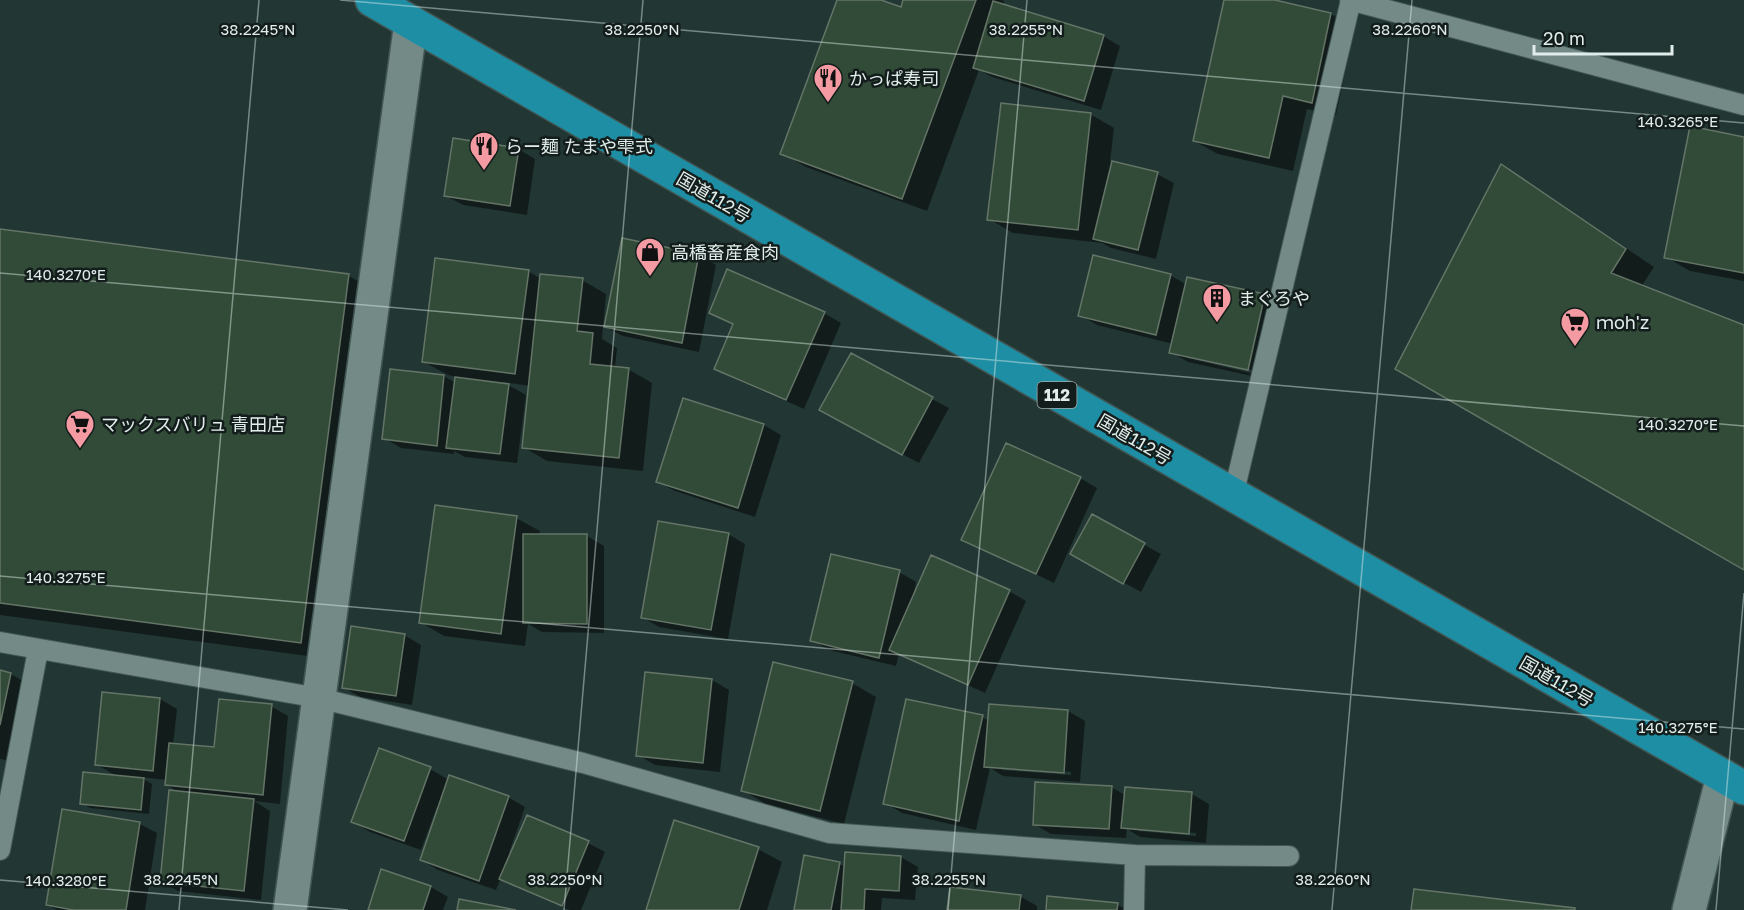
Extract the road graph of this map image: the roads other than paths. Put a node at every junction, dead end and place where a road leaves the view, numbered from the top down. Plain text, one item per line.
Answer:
1 (372, 0) edge
2 (1351, 0) edge
3 (411, 22) junction
4 (1744, 105) edge
5 (1233, 496) junction
6 (0, 642) edge
7 (38, 650) junction
8 (319, 698) junction
9 (1734, 782) edge
10 (0, 850) edge
11 (1135, 855) junction
12 (1289, 856) dead end
13 (290, 910) edge
14 (1134, 910) edge
15 (1689, 910) edge

1 - 3 highway, 国道112号 / 112
2 - 4 lane
2 - 5 lane
3 - 5 highway, 国道112号 / 112
3 - 8 street
5 - 9 highway, 国道112号 / 112
6 - 7 lane
7 - 8 lane
7 - 10 lane
8 - 11 lane
8 - 13 street
9 - 15 street
11 - 12 lane
11 - 14 lane

